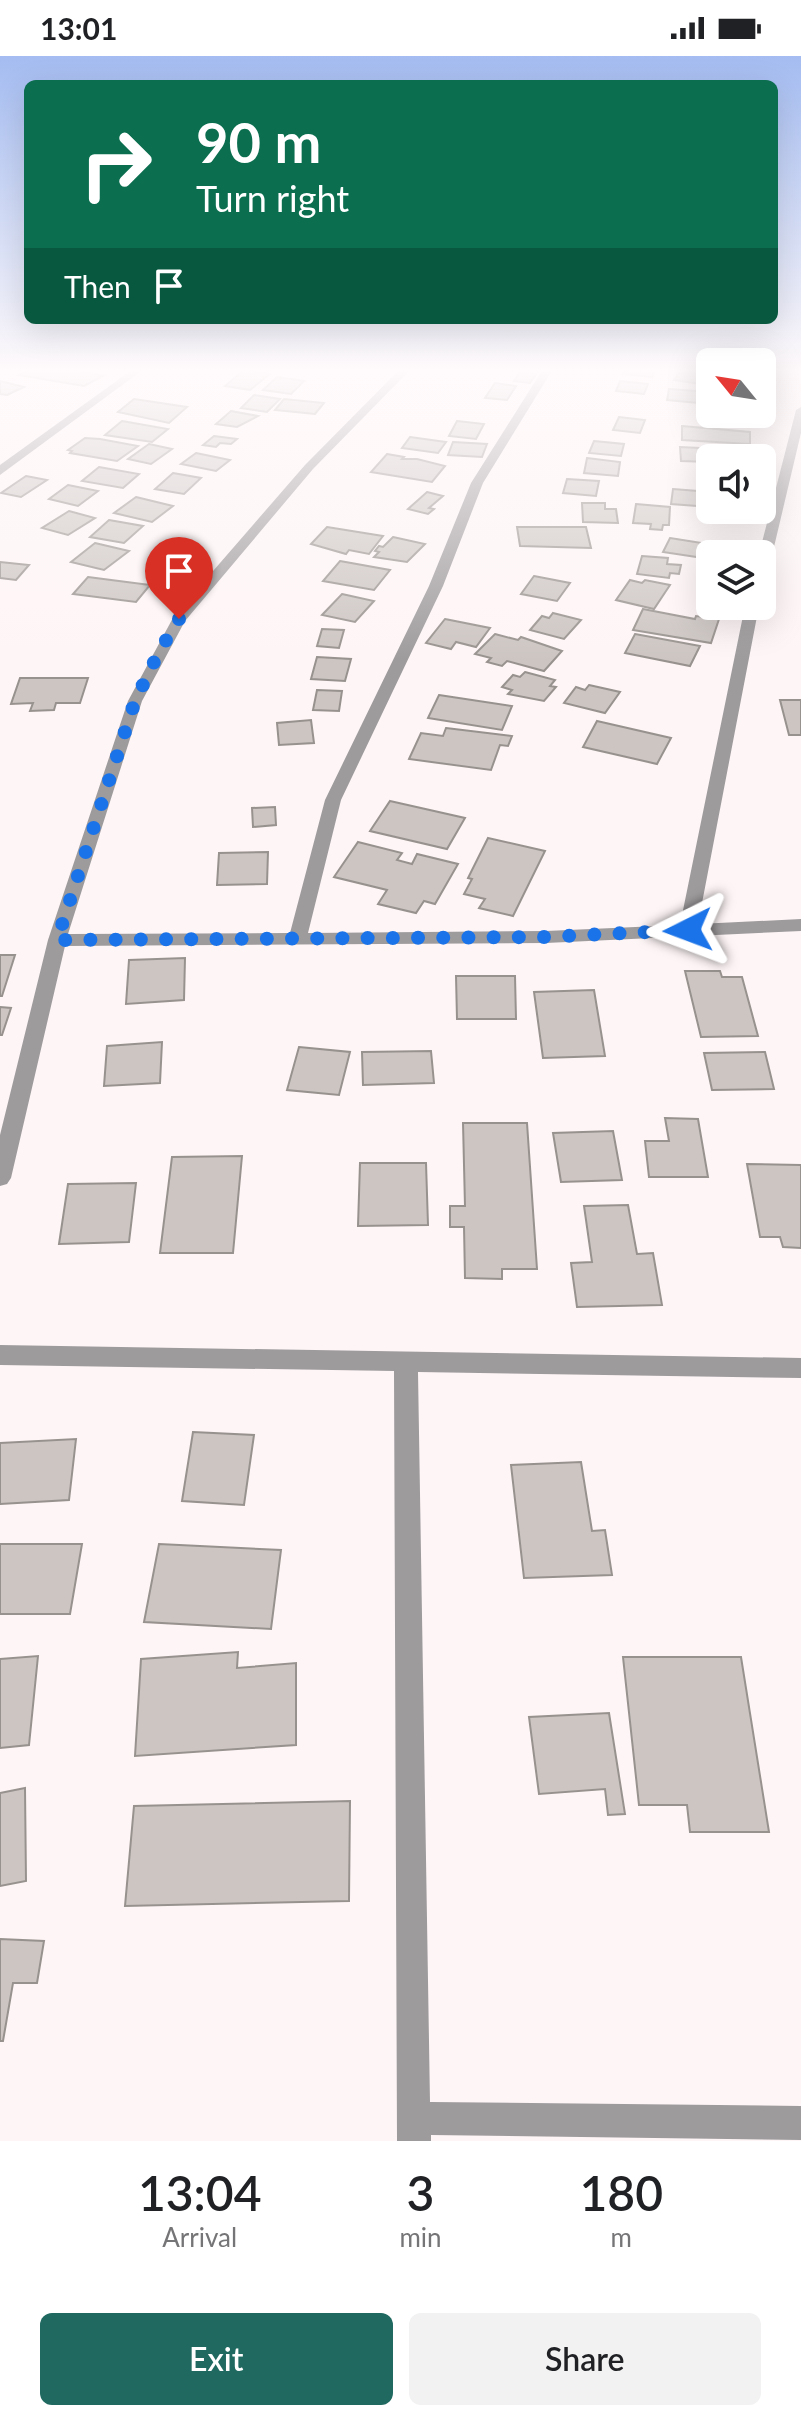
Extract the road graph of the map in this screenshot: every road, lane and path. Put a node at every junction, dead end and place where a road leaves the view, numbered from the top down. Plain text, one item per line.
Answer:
1 (310, 466) edge
2 (487, 466) edge
3 (787, 466) edge
4 (769, 540) edge
5 (749, 620) edge
6 (801, 925) edge
7 (688, 930) junction
8 (298, 938) junction
9 (57, 940) junction
10 (0, 1178) edge
11 (0, 1355) edge
12 (406, 1364) junction
13 (801, 1368) edge
14 (801, 2123) edge
15 (414, 2130) edge

1 - 9 street
2 - 8 street
3 - 4 street
5 - 7 street
6 - 7 street
7 - 8 street
8 - 9 street
9 - 10 street
11 - 12 street
12 - 13 street
12 - 15 street
14 - 15 street

